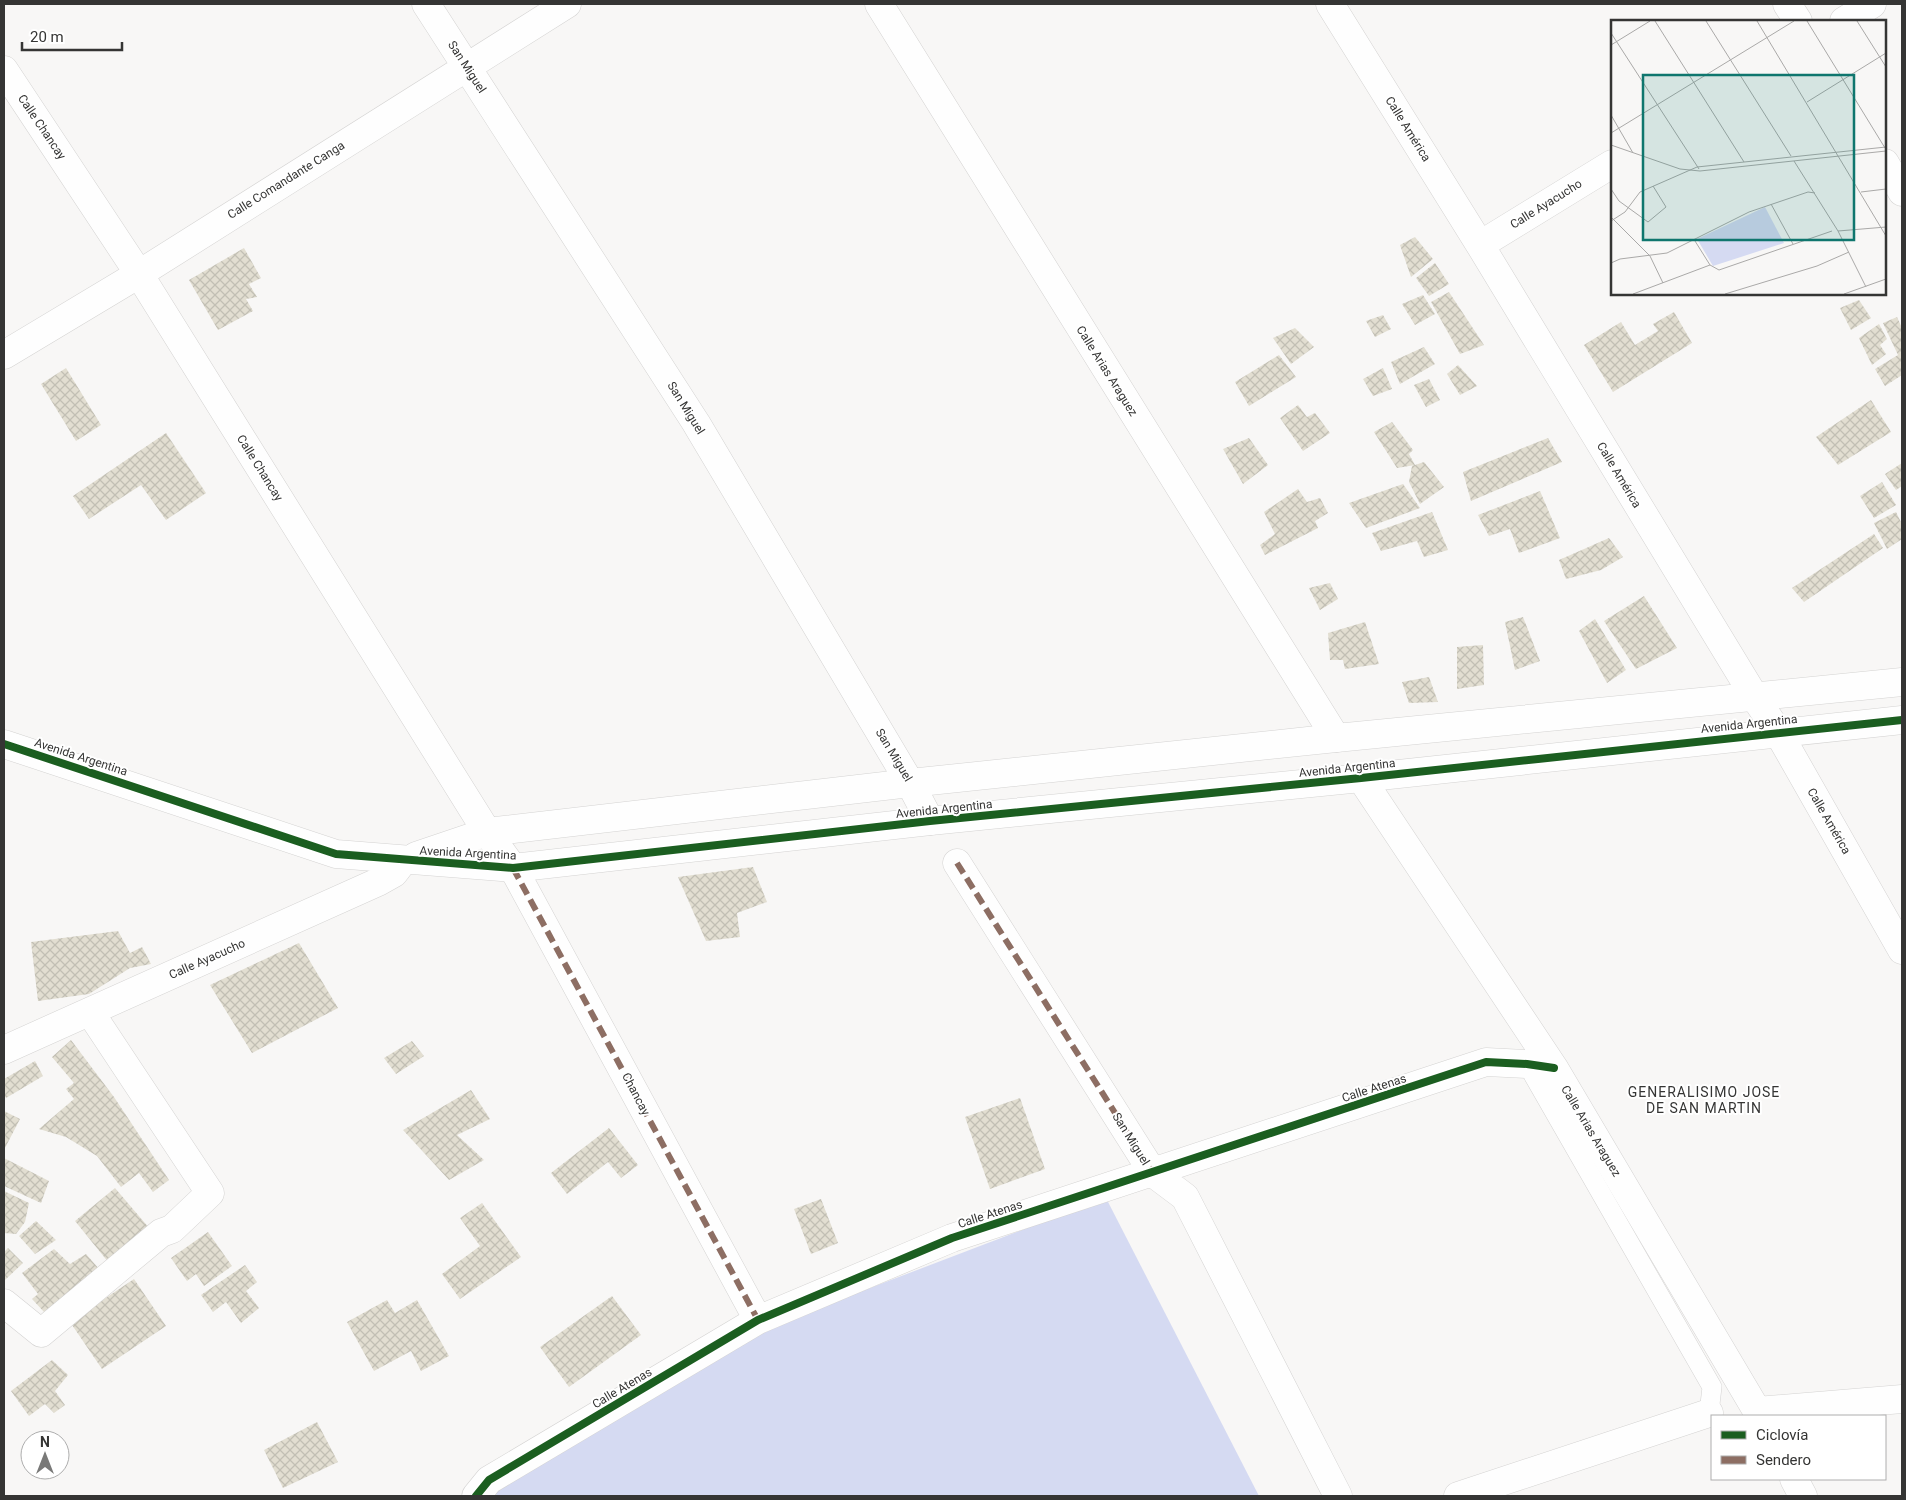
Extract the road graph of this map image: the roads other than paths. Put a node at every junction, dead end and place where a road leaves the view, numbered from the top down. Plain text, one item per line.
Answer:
1 (426, 4) edge
2 (567, 4) edge
3 (879, 4) edge
4 (1330, 4) edge
5 (1787, 4) edge
6 (1872, 4) edge
7 (1797, 20) edge
8 (1846, 20) edge
9 (467, 66) junction
10 (4, 70) edge
11 (1611, 165) edge
12 (1886, 165) edge
13 (1902, 192) edge
14 (1480, 245) junction
15 (139, 274) junction
16 (4, 355) edge
17 (1902, 682) edge
18 (1754, 696) junction
19 (1902, 720) edge
20 (1778, 732) junction
21 (1336, 738) junction
22 (4, 744) edge
23 (1360, 778) junction
24 (910, 783) junction
25 (930, 821) junction
26 (487, 832) junction
27 (404, 860) junction
28 (957, 863) dead end
29 (513, 868) junction
30 (1902, 950) edge
31 (90, 1012) junction
32 (4, 1050) edge
33 (1527, 1064) junction
34 (1554, 1068) junction
35 (1153, 1173) junction
36 (4, 1303) edge
37 (758, 1320) junction
38 (1902, 1399) edge
39 (1709, 1414) joint
40 (1759, 1414) edge
41 (1795, 1480) edge
42 (476, 1496) edge
43 (1338, 1496) edge
44 (1458, 1496) edge
45 (1803, 1496) edge

1 - 9 street, San Miguel
2 - 9 street, Calle Comandante Canga
3 - 21 street, Calle Arias Araguez
4 - 14 street, Calle América
5 - 7 street
6 - 8 street
9 - 15 street, Calle Comandante Canga
9 - 24 street, San Miguel
10 - 15 street, Calle Chancay
11 - 14 street, Calle Ayacucho
12 - 13 street
14 - 18 street, Calle América
15 - 16 street, Calle Comandante Canga
15 - 26 street, Calle Chancay
17 - 18 street, Avenida Argentina
18 - 20 street, Calle América
18 - 21 street, Avenida Argentina
19 - 20 street, Avenida Argentina
20 - 23 street, Avenida Argentina
20 - 30 street, Calle América
21 - 24 street, Avenida Argentina
22 - 27 street, Avenida Argentina
23 - 25 street, Avenida Argentina
23 - 34 street, Calle Arias Araguez
24 - 25 street, San Miguel
24 - 26 street, Avenida Argentina
25 - 29 street, Avenida Argentina
26 - 27 street, Avenida Argentina
26 - 29 street, Calle Chancay
27 - 29 street, Avenida Argentina
27 - 31 street, Calle Ayacucho
28 - 35 street, San Miguel
29 - 37 street, Chancay
31 - 32 street, Calle Ayacucho
31 - 36 street
33 - 34 street, Calle Atenas
33 - 35 street, Calle Atenas
33 - 39 lane
34 - 40 street, Calle Arias Araguez
35 - 37 street, Calle Atenas
35 - 43 street, San Miguel
37 - 42 street, Calle Atenas
38 - 40 street
39 - 44 street
41 - 45 street

